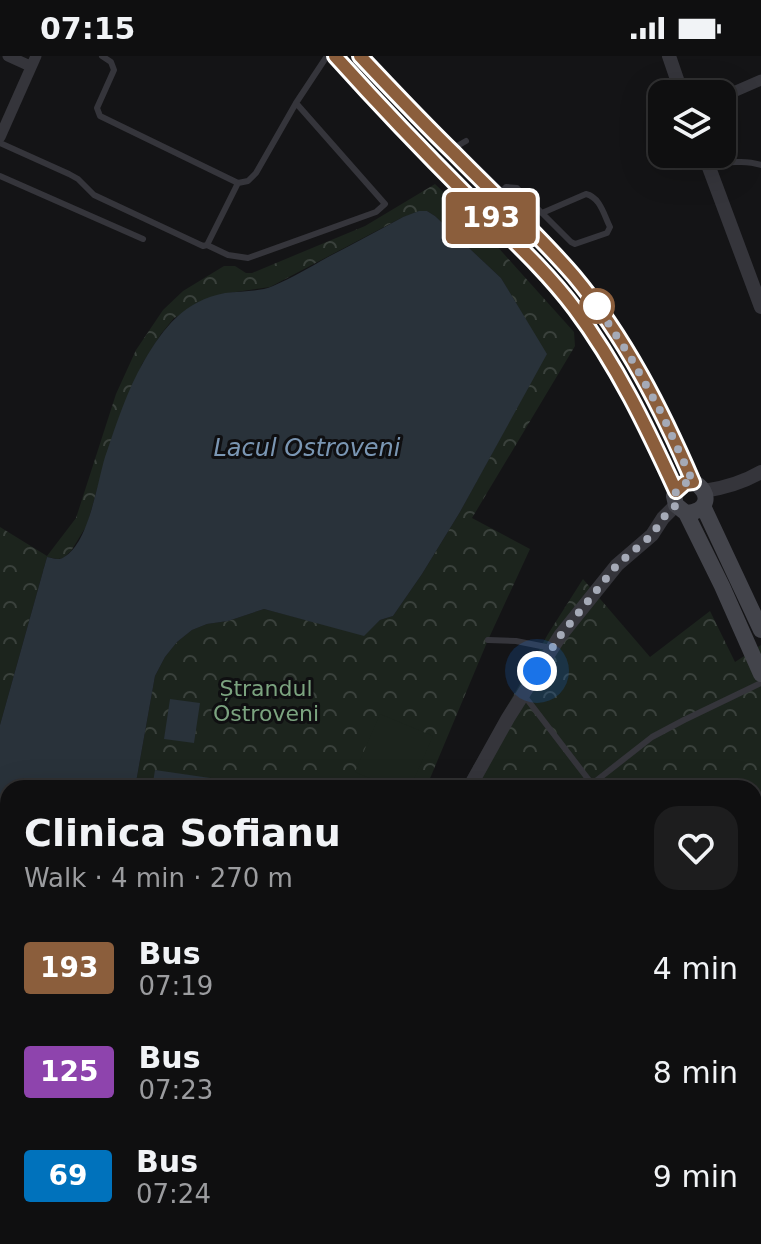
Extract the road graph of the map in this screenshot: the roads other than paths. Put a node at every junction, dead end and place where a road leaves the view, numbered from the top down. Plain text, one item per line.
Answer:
1 (8, 56) edge
2 (102, 56) edge
3 (327, 56) edge
4 (335, 56) edge
5 (360, 56) edge
6 (669, 56) edge
7 (33, 61) edge
8 (677, 80) edge
9 (761, 80) edge
10 (736, 91) edge
11 (296, 103) junction
12 (0, 137) edge
13 (466, 141) dead end
14 (0, 143) edge
15 (450, 150) junction
16 (736, 162) edge
17 (761, 165) edge
18 (709, 168) edge
19 (0, 176) edge
20 (238, 183) junction
21 (497, 196) junction
22 (483, 211) junction
23 (542, 213) junction
24 (143, 239) dead end
25 (207, 245) junction
26 (761, 307) edge
27 (756, 475) edge
28 (701, 496) junction
29 (680, 506) junction
30 (761, 630) edge
31 (488, 640) dead end
32 (551, 648) junction
33 (761, 674) edge
34 (761, 683) edge
35 (523, 694) junction
36 (474, 780) edge
37 (589, 780) edge
38 (601, 780) edge

1 - 7 street
2 - 20 lane
3 - 11 lane
4 - 22 main road
5 - 15 main road
6 - 8 street
7 - 12 street
9 - 10 street
11 - 20 lane
11 - 25 lane
13 - 15 lane
14 - 25 lane
15 - 21 main road
16 - 17 lane
18 - 26 street
19 - 24 lane
20 - 25 lane
21 - 22 lane
21 - 23 lane
21 - 28 main road
22 - 29 main road
23 - 23 lane
27 - 28 street
28 - 29 main road
28 - 29 main road
28 - 30 main road
29 - 32 street
29 - 33 main road
31 - 32 lane
32 - 35 street
34 - 38 lane
35 - 36 street
35 - 37 lane

